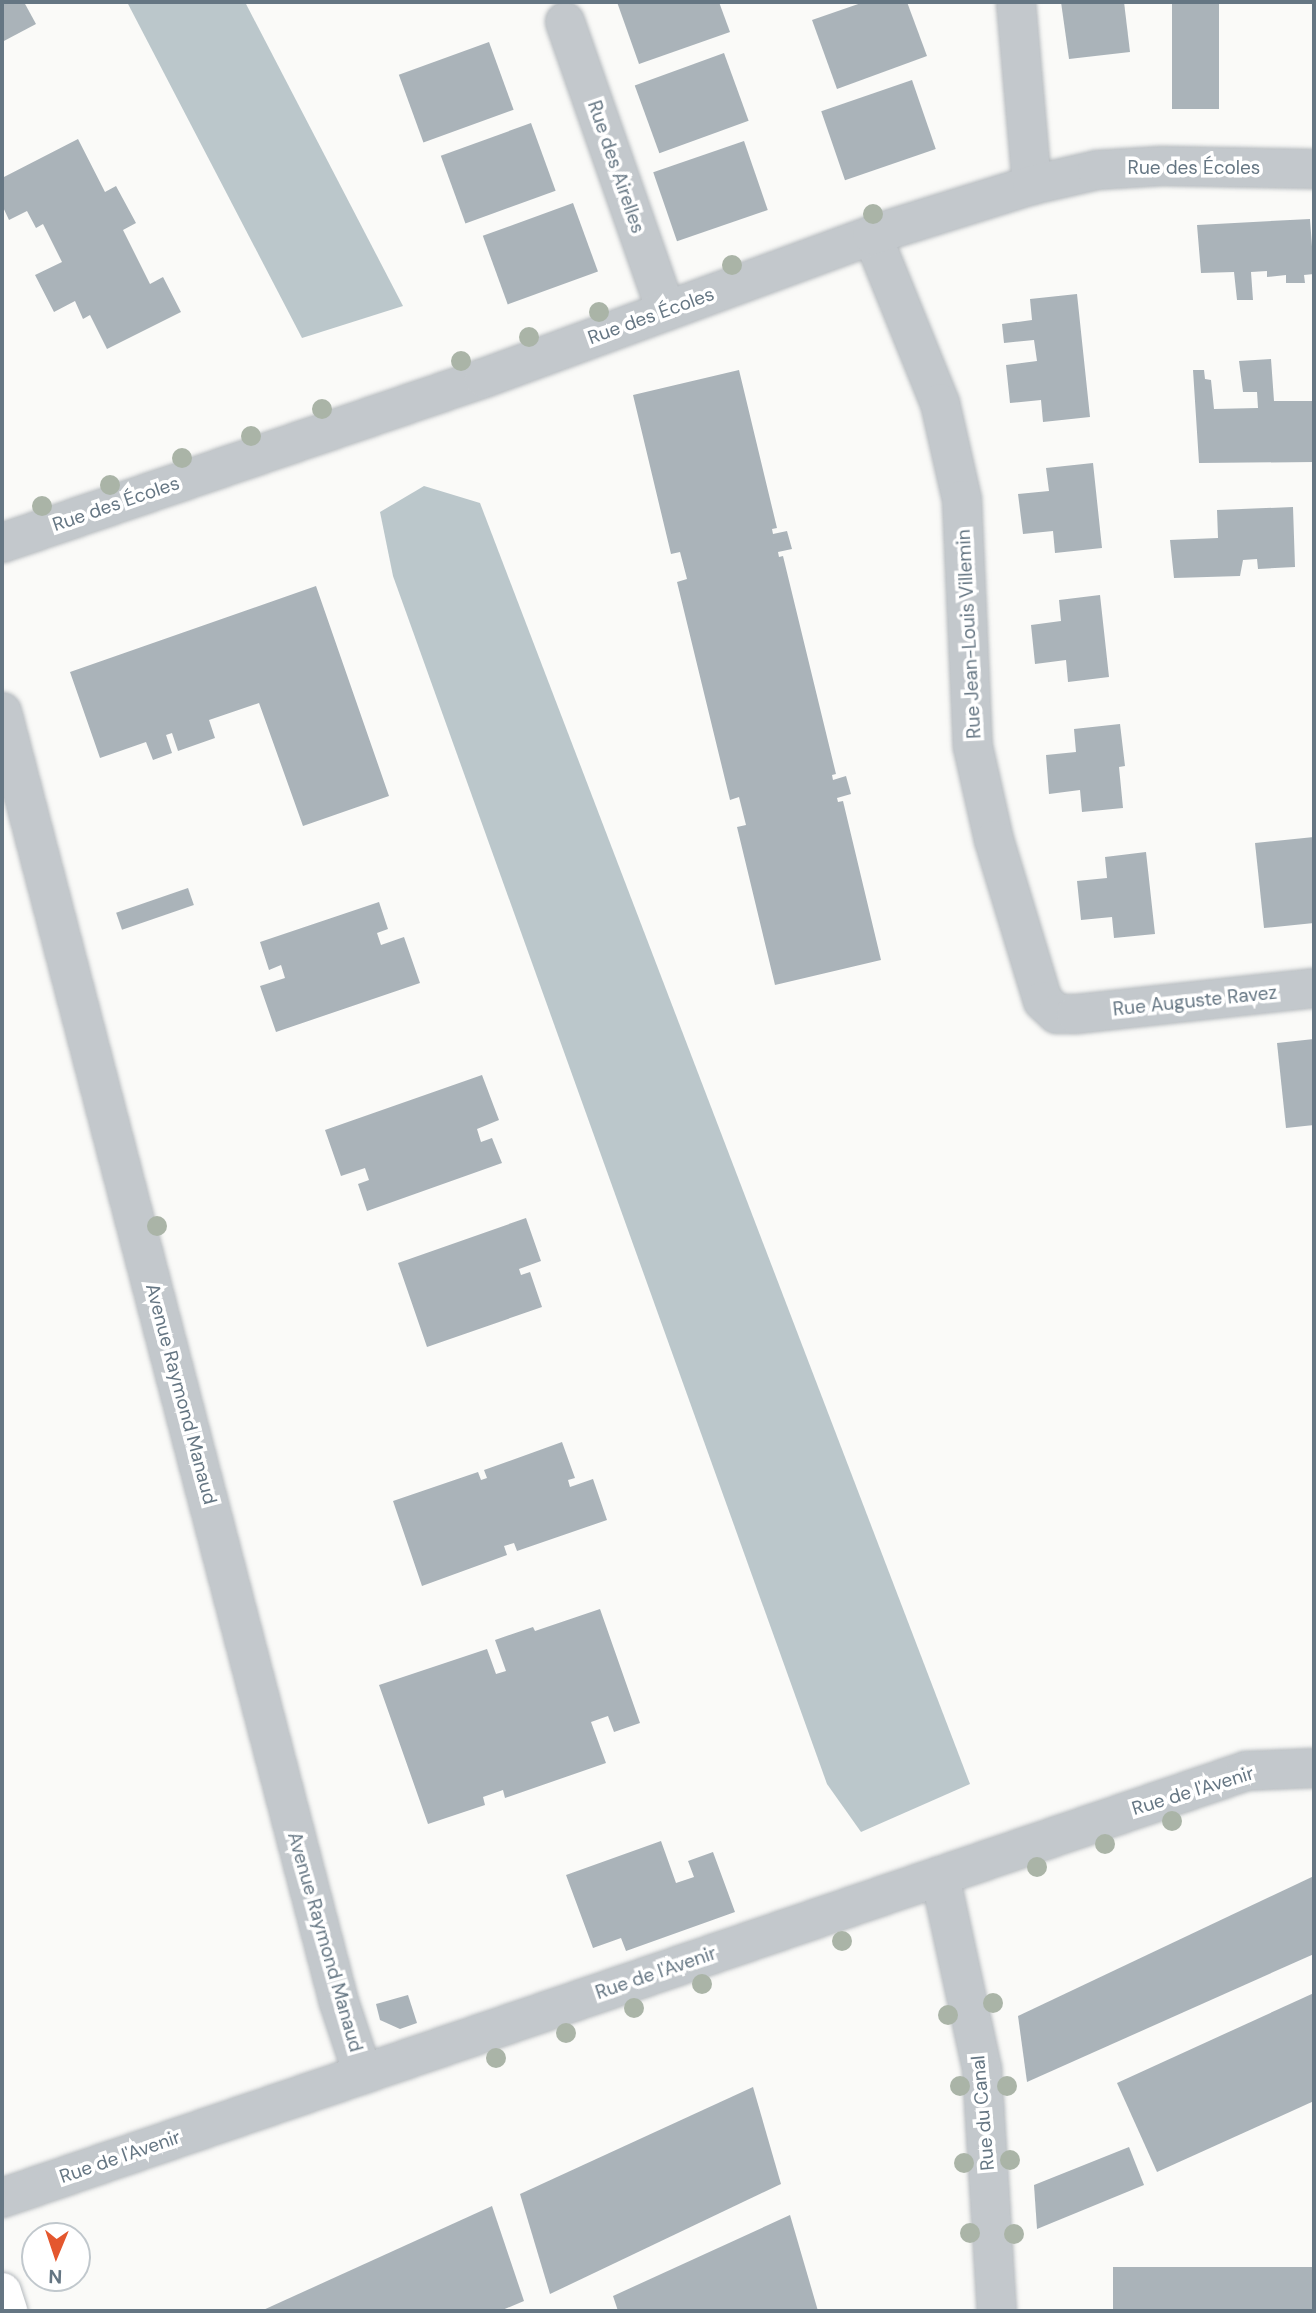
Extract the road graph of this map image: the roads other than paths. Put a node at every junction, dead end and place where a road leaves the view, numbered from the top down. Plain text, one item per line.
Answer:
1 (1016, 2) edge
2 (565, 22) dead end
3 (1314, 169) edge
4 (1032, 185) junction
5 (872, 235) junction
6 (666, 311) junction
7 (2, 542) edge
8 (2, 712) edge
9 (1314, 988) edge
10 (1076, 1014) joint
11 (1314, 1768) edge
12 (940, 1876) junction
13 (363, 2074) junction
14 (2, 2198) edge
15 (2, 2292) edge
16 (8, 2311) edge
17 (997, 2311) edge

1 - 4 street
2 - 6 street, Rue des Airelles
3 - 4 street, Rue des Écoles
4 - 5 street, Rue des Écoles
5 - 6 street, Rue des Écoles
5 - 10 street, Rue Jean-Louis Villemin
6 - 7 street, Rue des Écoles
8 - 13 street, Avenue Raymond Manaud
9 - 10 street, Rue Auguste Ravez
11 - 12 street, Rue de l'Avenir
12 - 13 street, Rue de l'Avenir
12 - 17 street, Rue du Canal
13 - 14 street, Rue de l'Avenir
15 - 16 main road

